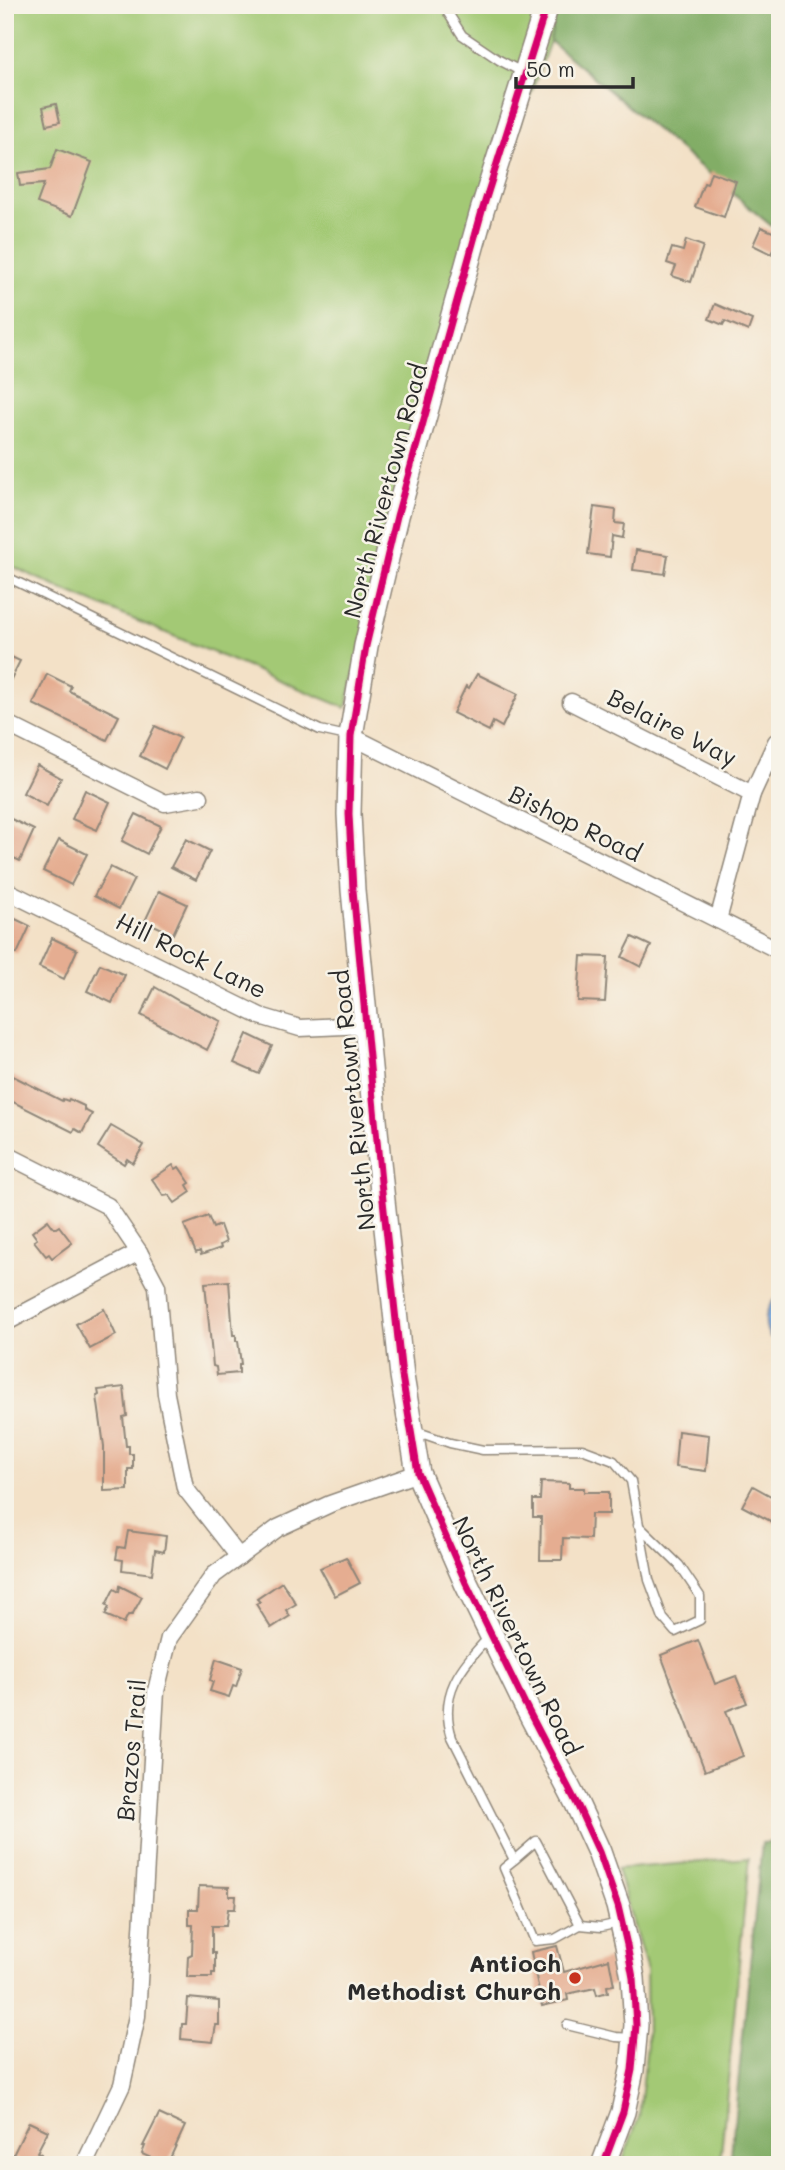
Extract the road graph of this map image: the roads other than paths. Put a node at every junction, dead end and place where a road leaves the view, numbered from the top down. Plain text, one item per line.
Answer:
1 (443, 5) edge
2 (547, 5) edge
3 (526, 75) junction
4 (5, 576) edge
5 (571, 702) dead end
6 (5, 723) edge
7 (351, 736) junction
8 (776, 742) dead end
9 (752, 794) junction
10 (200, 797) dead end
11 (5, 890) edge
12 (718, 920) junction
13 (780, 951) edge
14 (366, 1025) junction
15 (5, 1154) edge
16 (139, 1252) junction
17 (5, 1323) edge
18 (412, 1430) junction
19 (418, 1473) junction
20 (638, 1525) junction
21 (239, 1557) junction
22 (492, 1634) junction
23 (514, 1860) junction
24 (622, 1922) junction
25 (580, 1925) junction
26 (567, 2025) dead end
27 (635, 2038) junction
28 (84, 2165) edge
29 (603, 2165) edge

1 - 3 lane
2 - 3 street, North Rivertown Road
3 - 7 street, North Rivertown Road
4 - 7 lane
5 - 9 street, Belaire Way
6 - 10 street
7 - 12 street, Bishop Road
7 - 14 street, North Rivertown Road
8 - 9 street
9 - 12 street
11 - 14 street, Hill Rock Lane
12 - 13 street, Bishop Road
14 - 18 street, North Rivertown Road
15 - 16 street
16 - 17 street
16 - 21 street
18 - 19 street, North Rivertown Road
18 - 20 lane
19 - 21 street, Brazos Trail
19 - 22 street, North Rivertown Road
20 - 20 lane
21 - 28 street, Brazos Trail
22 - 23 lane
22 - 24 street, North Rivertown Road
23 - 25 lane
23 - 25 lane
24 - 25 lane
24 - 27 street, North Rivertown Road
26 - 27 lane
27 - 29 street, North Rivertown Road

